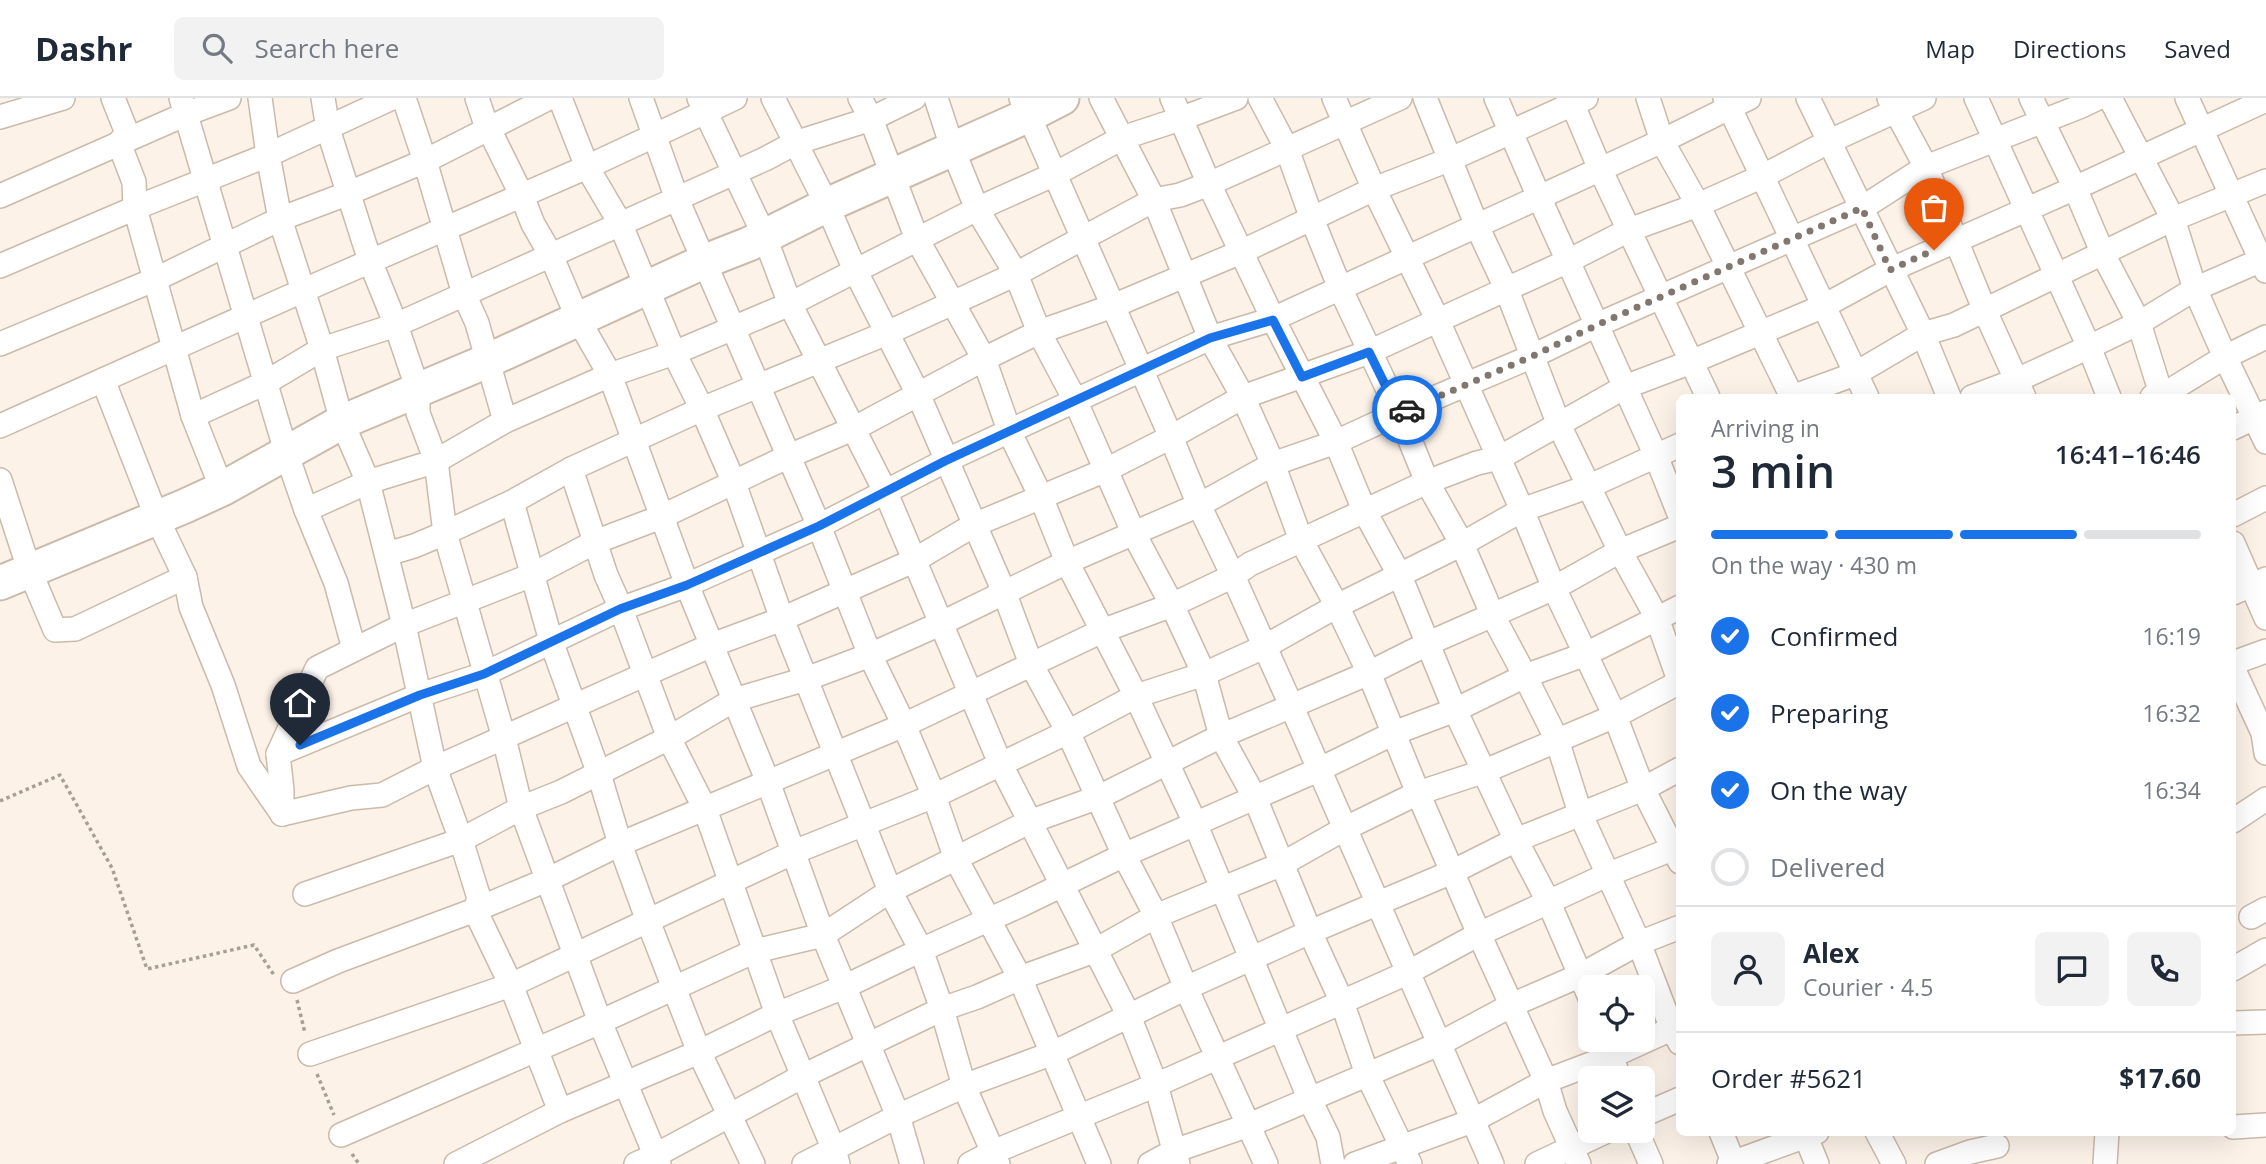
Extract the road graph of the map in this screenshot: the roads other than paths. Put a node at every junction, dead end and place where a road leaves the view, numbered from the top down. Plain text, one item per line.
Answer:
1 (63, 98) edge
2 (113, 98) edge
3 (229, 98) edge
4 (260, 98) edge
5 (323, 98) edge
6 (391, 98) edge
7 (404, 98) edge
8 (477, 98) edge
9 (549, 98) edge
10 (560, 98) edge
11 (641, 98) edge
12 (735, 98) edge
13 (773, 98) edge
14 (860, 98) edge
15 (914, 98) edge
16 (936, 98) edge
17 (1062, 98) edge
18 (1101, 98) edge
19 (1236, 98) edge
20 (1260, 98) edge
21 (1334, 98) edge
22 (1400, 98) edge
23 (1425, 98) edge
24 (1496, 98) edge
25 (1648, 98) edge
26 (1808, 98) edge
27 (1924, 98) edge
28 (1976, 98) edge
29 (2031, 98) edge
30 (2098, 98) edge
31 (2110, 98) edge
32 (2187, 98) edge
33 (1576, 100) edge
34 (2266, 100) edge
35 (1734, 101) edge
36 (38, 102) edge
37 (702, 105) edge
38 (1892, 105) edge
39 (184, 106) edge
40 (1025, 106) edge
41 (1176, 109) edge
42 (3, 112) edge
43 (871, 119) junction
44 (2041, 121) junction
45 (1345, 122) junction
46 (328, 129) junction
47 (2202, 129) junction
48 (489, 130) junction
49 (1512, 132) junction
50 (655, 135) junction
51 (1122, 138) junction
52 (1995, 139) junction
53 (1662, 141) junction
54 (1828, 142) junction
55 (119, 143) junction
56 (795, 143) junction
57 (1287, 149) junction
58 (953, 150) junction
59 (268, 155) junction
60 (2141, 156) junction
61 (1451, 159) junction
62 (425, 161) junction
63 (587, 167) junction
64 (1926, 167) junction
65 (1600, 169) junction
66 (735, 172) junction
67 (1055, 174) junction
68 (1763, 176) junction
69 (892, 177) junction
70 (205, 179) junction
71 (2266, 181) edge
72 (1209, 184) junction
73 (2075, 188) junction
74 (1374, 189) junction
75 (349, 193) junction
76 (0, 196) edge
77 (522, 196) junction
78 (2231, 196) junction
79 (1539, 197) junction
80 (677, 199) junction
81 (1154, 200) junction
82 (827, 205) junction
83 (1698, 205) junction
84 (135, 208) junction
85 (1862, 208) junction
86 (977, 209) junction
87 (2028, 209) junction
88 (280, 219) junction
89 (1312, 219) junction
90 (2173, 219) junction
91 (620, 223) junction
92 (1477, 226) junction
93 (445, 228) junction
94 (1629, 230) junction
95 (764, 235) junction
96 (1791, 238) junction
97 (917, 239) junction
98 (1084, 239) junction
99 (1956, 240) junction
100 (224, 247) junction
101 (1241, 252) junction
102 (2103, 254) junction
103 (551, 255) junction
104 (1407, 257) junction
105 (370, 261) junction
106 (1568, 261) junction
107 (703, 262) junction
108 (2264, 263) edge
109 (0, 267) edge
110 (1727, 268) junction
111 (855, 270) junction
112 (1890, 270) junction
113 (1016, 274) junction
114 (1184, 275) junction
115 (2055, 275) junction
116 (156, 279) junction
117 (1340, 288) junction
118 (1506, 288) junction
119 (647, 289) junction
120 (2195, 289) junction
121 (302, 291) junction
122 (464, 294) junction
123 (1661, 297) junction
124 (951, 302) junction
125 (790, 304) junction
126 (1113, 306) junction
127 (1824, 306) junction
128 (1985, 311) junction
129 (246, 316) junction
130 (578, 319) junction
131 (1273, 320) junction
132 (1438, 321) junction
133 (2139, 323) junction
134 (396, 325) junction
135 (1597, 325) junction
136 (732, 328) junction
137 (887, 332) junction
138 (1039, 332) junction
139 (1759, 332) junction
140 (1923, 334) junction
141 (2266, 337) edge
142 (1210, 338) junction
143 (0, 344) edge
144 (2089, 347) junction
145 (175, 348) junction
146 (322, 349) junction
147 (1369, 352) junction
148 (674, 353) junction
149 (1533, 356) junction
150 (2225, 357) junction
151 (984, 359) junction
152 (487, 361) junction
153 (818, 361) junction
154 (1691, 362) junction
155 (1141, 371) junction
156 (1855, 374) junction
157 (610, 375) junction
158 (1302, 377) junction
159 (103, 380) junction
160 (265, 383) junction
161 (1466, 385) junction
162 (1625, 387) junction
163 (758, 388) junction
164 (2020, 388) edge
165 (418, 390) junction
166 (918, 394) junction
167 (1707, 394) edge
168 (1790, 394) edge
169 (1800, 394) edge
170 (1865, 394) edge
171 (1948, 394) edge
172 (1988, 394) edge
173 (2108, 394) edge
174 (2157, 394) edge
175 (2163, 394) edge
176 (1243, 397) junction
177 (1075, 400) junction
178 (702, 410) junction
179 (1399, 413) junction
180 (2260, 414) edge
181 (193, 416) junction
182 (505, 421) junction
183 (342, 422) junction
184 (1559, 425) junction
185 (0, 426) edge
186 (2236, 426) edge
187 (855, 428) junction
188 (1010, 433) junction
189 (1171, 437) junction
190 (634, 441) junction
191 (1336, 442) junction
192 (2266, 442) edge
193 (1676, 447) edge
194 (287, 455) junction
195 (789, 456) junction
196 (1656, 456) junction
197 (1499, 458) junction
198 (436, 461) junction
199 (945, 461) junction
200 (1273, 464) junction
201 (571, 469) junction
202 (1106, 470) junction
203 (0, 480) edge
204 (368, 482) junction
205 (1427, 482) junction
206 (734, 483) junction
207 (1590, 486) junction
208 (222, 489) junction
209 (886, 493) junction
210 (1041, 498) junction
211 (2266, 498) edge
212 (512, 502) junction
213 (1199, 505) junction
214 (1676, 506) edge
215 (306, 510) junction
216 (1364, 510) junction
217 (1522, 510) junction
218 (2236, 513) edge
219 (661, 517) junction
220 (157, 518) junction
221 (974, 525) junction
222 (819, 526) junction
223 (1676, 528) edge
224 (445, 533) junction
225 (1134, 534) junction
226 (1301, 540) junction
227 (595, 542) junction
228 (1462, 544) junction
229 (2236, 550) edge
230 (1620, 551) junction
231 (760, 552) junction
232 (387, 554) junction
233 (913, 561) junction
234 (1067, 562) junction
235 (532, 575) junction
236 (14, 576) edge
237 (1233, 576) junction
238 (1400, 576) junction
239 (184, 577) junction
240 (687, 585) junction
241 (2251, 586) edge
242 (1554, 588) junction
243 (845, 592) junction
244 (1004, 592) junction
245 (465, 602) junction
246 (1172, 605) junction
247 (1337, 606) junction
248 (620, 609) junction
249 (1676, 609) edge
250 (1493, 617) junction
251 (1657, 618) junction
252 (2266, 618) edge
253 (782, 619) junction
254 (942, 623) junction
255 (404, 625) junction
256 (1102, 631) junction
257 (551, 641) junction
258 (1429, 643) junction
259 (712, 645) junction
260 (1264, 648) junction
261 (354, 649) junction
262 (2266, 651) edge
263 (1587, 654) junction
264 (870, 655) junction
265 (1031, 664) junction
266 (2236, 664) edge
267 (1676, 671) edge
268 (2236, 672) edge
269 (1369, 673) junction
270 (484, 674) junction
271 (646, 674) junction
272 (1204, 674) junction
273 (1525, 676) junction
274 (806, 679) junction
275 (1676, 684) edge
276 (971, 694) junction
277 (420, 695) junction
278 (1136, 696) junction
279 (734, 700) junction
280 (575, 705) junction
281 (1291, 705) junction
282 (1455, 710) junction
283 (1615, 716) junction
284 (905, 725) junction
285 (1068, 732) junction
286 (1394, 733) junction
287 (1221, 736) junction
288 (504, 738) junction
289 (669, 738) junction
290 (2265, 739) edge
291 (1557, 740) junction
292 (836, 753) junction
293 (278, 754) junction
294 (1165, 762) junction
295 (1000, 763) junction
296 (435, 768) junction
297 (1318, 770) junction
298 (1485, 771) junction
299 (1676, 771) edge
300 (599, 774) junction
301 (768, 782) junction
302 (1643, 789) junction
303 (1418, 793) junction
304 (934, 796) junction
305 (1099, 797) junction
306 (1255, 798) junction
307 (2266, 799) edge
308 (522, 808) junction
309 (705, 809) junction
310 (1580, 813) junction
311 (282, 814) junction
312 (2236, 819) edge
313 (1029, 822) junction
314 (1195, 823) junction
315 (864, 824) junction
316 (1345, 829) junction
317 (461, 840) junction
318 (1516, 840) junction
319 (620, 844) junction
320 (1676, 848) edge
321 (794, 852) junction
322 (1676, 853) edge
323 (1124, 855) junction
324 (956, 859) junction
325 (1282, 864) junction
326 (1452, 872) junction
327 (1609, 874) junction
328 (549, 879) junction
329 (731, 883) junction
330 (1061, 886) junction
331 (1222, 890) junction
332 (890, 891) junction
333 (306, 894) dead end
334 (1549, 903) junction
335 (1377, 904) junction
336 (475, 910) junction
337 (1156, 916) junction
338 (988, 919) junction
339 (648, 921) junction
340 (1676, 929) edge
341 (1310, 932) junction
342 (1479, 934) junction
343 (823, 935) junction
344 (1639, 943) junction
345 (920, 950) junction
346 (2266, 950) edge
347 (755, 951) junction
348 (1094, 951) junction
349 (575, 954) junction
350 (1251, 959) junction
351 (2236, 967) edge
352 (1407, 973) junction
353 (1581, 975) joint
354 (1578, 976) edge
355 (1020, 978) junction
356 (293, 981) road end
357 (511, 985) junction
358 (674, 987) junction
359 (844, 987) junction
360 (1186, 988) junction
361 (1342, 1002) junction
362 (1512, 1005) junction
363 (942, 1009) junction
364 (777, 1014) junction
365 (1129, 1016) junction
366 (600, 1022) junction
367 (2266, 1022) edge
368 (2236, 1023) edge
369 (1281, 1029) junction
370 (1676, 1030) edge
371 (1676, 1032) edge
372 (1439, 1044) junction
373 (867, 1045) junction
374 (537, 1049) junction
375 (699, 1052) junction
376 (1053, 1053) junction
377 (310, 1054) dead end
378 (1217, 1056) junction
379 (1612, 1058) edge
380 (1367, 1074) junction
381 (803, 1076) junction
382 (1546, 1080) junction
383 (625, 1083) junction
384 (1156, 1085) junction
385 (964, 1086) junction
386 (1310, 1100) junction
387 (1676, 1101) edge
388 (1655, 1110) edge
389 (560, 1111) junction
390 (729, 1115) junction
391 (898, 1116) junction
392 (1079, 1118) junction
393 (1472, 1121) junction
394 (1249, 1125) junction
395 (2266, 1125) edge
396 (2236, 1127) edge
397 (341, 1135) dead end
398 (1722, 1136) edge
399 (1804, 1136) edge
400 (1810, 1136) edge
401 (1879, 1136) edge
402 (2108, 1136) edge
403 (1592, 1143) edge
404 (1642, 1143) edge
405 (1997, 1147) edge
406 (1967, 1149) edge
407 (1406, 1156) edge
408 (1575, 1156) edge
409 (836, 1157) edge
410 (995, 1158) edge
411 (1176, 1158) edge
412 (650, 1161) edge
413 (1732, 1163) edge
414 (456, 1164) edge
415 (753, 1164) edge
416 (804, 1164) edge
417 (912, 1164) edge
418 (970, 1164) edge
419 (1099, 1164) edge
420 (1150, 1164) edge
421 (1266, 1164) edge
422 (1334, 1164) edge
423 (1355, 1164) edge
424 (1492, 1164) edge
425 (1537, 1164) edge
426 (1651, 1164) edge
427 (1817, 1164) edge
428 (1894, 1164) edge
429 (1937, 1164) edge
430 (2105, 1164) edge

1 - 36 street
2 - 55 street
3 - 39 street
4 - 59 street
5 - 46 street
6 - 46 street
7 - 62 street
8 - 48 street
9 - 48 street
10 - 63 street
11 - 50 street
12 - 37 street
13 - 56 street
14 - 43 street
15 - 43 street
16 - 58 street
17 - 40 street
18 - 51 street
19 - 41 street
20 - 57 street
21 - 45 street
22 - 45 street
23 - 61 street
24 - 49 street
25 - 53 street
26 - 54 street
27 - 38 street
28 - 52 street
29 - 44 street
30 - 44 street
31 - 60 street
32 - 47 street
33 - 49 street
33 - 65 street
34 - 47 street
35 - 53 street
35 - 68 street
36 - 42 street
37 - 50 street
37 - 66 street
38 - 54 street
38 - 64 street
39 - 55 street
39 - 70 street
40 - 58 street
40 - 67 street
41 - 51 street
41 - 72 street
43 - 56 street
43 - 69 street
44 - 52 street
44 - 73 street
45 - 57 street
45 - 74 street
46 - 59 street
46 - 75 street
47 - 60 street
47 - 78 street
48 - 62 street
48 - 77 street
49 - 61 street
49 - 79 street
50 - 63 street
50 - 80 street
51 - 67 street
51 - 81 street
52 - 64 street
52 - 87 street
53 - 65 street
53 - 83 street
54 - 68 street
54 - 85 street
55 - 76 street
55 - 84 street
56 - 66 street
56 - 82 street
57 - 72 street
57 - 89 street
58 - 69 street
58 - 86 street
59 - 70 street
59 - 88 street
60 - 73 street
60 - 90 street
61 - 74 street
61 - 92 street
62 - 75 street
62 - 93 street
63 - 77 street
63 - 91 street
64 - 85 street
64 - 99 street
65 - 79 street
65 - 94 street
66 - 80 street
66 - 95 street
67 - 86 street
67 - 98 street
68 - 83 street
68 - 96 street
69 - 82 street
69 - 97 street
70 - 84 street
70 - 100 street
71 - 78 street
72 - 81 street
72 - 101 street
73 - 87 street
73 - 102 street
74 - 89 street
74 - 104 street
75 - 88 street
75 - 105 street
77 - 93 street
77 - 103 street
78 - 90 street
78 - 108 street
79 - 92 street
79 - 106 street
80 - 91 street
80 - 107 street
81 - 98 street
81 - 114 street
82 - 95 street
82 - 111 street
83 - 94 street
83 - 110 street
84 - 109 street
84 - 116 street
85 - 96 street
85 - 112 street
86 - 97 street
86 - 113 street
87 - 99 street
87 - 115 street
88 - 100 street
88 - 121 street
89 - 101 street
89 - 117 street
90 - 102 street
90 - 120 street
91 - 103 street
91 - 119 street
92 - 104 street
92 - 118 street
93 - 105 street
93 - 122 street
94 - 106 street
94 - 123 street
95 - 107 street
95 - 125 street
96 - 110 street
96 - 127 street
97 - 111 street
97 - 124 street
98 - 113 street
98 - 126 street
99 - 112 street
99 - 128 street
100 - 116 street
100 - 129 street
101 - 114 street
101 - 131 street
102 - 115 street
102 - 133 street
103 - 122 street
103 - 130 street
104 - 117 street
104 - 132 street
105 - 121 street
105 - 134 street
106 - 118 street
106 - 135 street
107 - 119 street
107 - 136 street
108 - 120 street
110 - 123 street
110 - 139 street
111 - 125 street
111 - 137 street
112 - 127 street
112 - 140 street
113 - 124 street
113 - 138 street
114 - 126 street
114 - 142 street
115 - 128 street
115 - 144 street
116 - 143 street
116 - 145 street
117 - 131 street
117 - 147 street
118 - 132 street
118 - 149 street
119 - 130 street
119 - 148 street
120 - 133 street
120 - 150 street
121 - 129 street
121 - 146 street
122 - 134 street
122 - 152 street
123 - 135 street
123 - 154 street
124 - 137 street
124 - 151 street
125 - 136 street
125 - 153 street
126 - 138 street
126 - 155 street
127 - 139 street
127 - 156 street
128 - 140 street
128 - 164 street
129 - 145 street
129 - 160 street
130 - 152 street
130 - 157 street
131 - 142 street
131 - 158 street
132 - 147 street
132 - 161 street
133 - 144 street
133 - 174 street
134 - 146 street
134 - 165 street
135 - 149 street
135 - 162 street
136 - 148 street
136 - 163 street
137 - 153 street
137 - 166 street
138 - 151 street
138 - 177 street
139 - 154 street
139 - 168 street
140 - 156 street
140 - 171 street
141 - 150 street
142 - 155 street
142 - 176 street
144 - 164 street
144 - 173 street
145 - 159 street
145 - 181 street
146 - 160 street
146 - 183 street
147 - 158 street
147 - 179 street
148 - 157 street
148 - 178 street
149 - 161 street
149 - 184 street
150 - 175 street
150 - 180 street
151 - 166 street
151 - 188 street
152 - 165 street
152 - 182 street
153 - 163 street
153 - 187 street
154 - 162 street
154 - 167 street
155 - 177 street
155 - 189 street
156 - 169 street
156 - 170 street
157 - 182 street
157 - 190 street
158 - 176 street
158 - 191 street
159 - 185 street
159 - 220 street
160 - 181 street
160 - 194 street
161 - 179 street
161 - 197 street
162 - 184 street
162 - 196 street
163 - 178 street
163 - 195 street
164 - 172 street
165 - 183 street
165 - 198 street
166 - 187 street
166 - 199 street
176 - 189 street
176 - 200 street
177 - 188 street
177 - 202 street
178 - 190 street
178 - 206 street
179 - 191 street
179 - 205 street
180 - 186 street
180 - 192 street
181 - 208 street
182 - 198 street
183 - 194 street
183 - 204 street
184 - 197 street
184 - 207 street
187 - 195 street
187 - 209 street
188 - 199 street
188 - 210 street
189 - 202 street
189 - 213 street
190 - 201 street
190 - 219 street
191 - 200 street
191 - 216 street
193 - 196 street
194 - 208 street
194 - 215 street
195 - 206 street
195 - 222 street
196 - 207 street
196 - 214 street
197 - 205 street
197 - 217 street
198 - 204 street
198 - 224 street
199 - 209 street
199 - 221 street
200 - 213 street
200 - 226 street
201 - 212 street
201 - 227 street
202 - 210 street
202 - 225 street
203 - 236 street
204 - 215 street
204 - 232 street
205 - 216 street
205 - 228 street
206 - 219 street
206 - 231 street
207 - 217 street
207 - 230 street
208 - 220 street
209 - 222 street
209 - 233 street
210 - 221 street
210 - 234 street
211 - 218 street
212 - 224 street
212 - 235 street
213 - 225 street
213 - 237 street
215 - 261 street
216 - 226 street
216 - 238 street
217 - 228 street
217 - 242 street
219 - 227 street
219 - 240 street
220 - 236 street
220 - 239 street
221 - 233 street
221 - 244 street
222 - 231 street
222 - 243 street
223 - 230 street
224 - 232 street
224 - 245 street
225 - 234 street
225 - 246 street
226 - 237 street
226 - 247 street
227 - 235 street
227 - 248 street
228 - 238 street
228 - 250 street
229 - 241 street
230 - 242 street
230 - 251 street
231 - 240 street
231 - 253 street
232 - 255 street
233 - 243 street
233 - 254 street
234 - 244 street
234 - 256 street
235 - 245 street
235 - 257 street
236 - 239 street
237 - 246 street
237 - 260 street
238 - 247 street
238 - 258 street
239 - 311 street
240 - 248 street
240 - 259 street
241 - 252 street
242 - 250 street
242 - 263 street
243 - 253 street
243 - 264 street
244 - 254 street
244 - 265 street
245 - 255 street
245 - 270 street
246 - 256 street
246 - 272 street
247 - 260 street
247 - 269 street
248 - 257 street
248 - 271 street
249 - 251 street
250 - 258 street
250 - 273 street
251 - 263 street
251 - 267 street
253 - 259 street
253 - 274 street
254 - 264 street
254 - 276 street
255 - 261 street
255 - 277 street
256 - 265 street
256 - 278 street
257 - 270 street
257 - 280 street
258 - 269 street
258 - 282 street
259 - 271 street
259 - 279 street
260 - 272 street
260 - 281 street
261 - 293 street
262 - 266 street
263 - 273 street
263 - 283 street
264 - 274 street
264 - 284 street
265 - 276 street
265 - 285 street
268 - 290 street
269 - 281 street
269 - 286 street
270 - 277 street
270 - 288 street
271 - 280 street
271 - 289 street
272 - 278 street
272 - 287 street
273 - 282 street
273 - 291 street
274 - 279 street
274 - 292 street
275 - 283 street
276 - 284 street
276 - 295 street
277 - 293 street
277 - 296 street
278 - 285 street
278 - 294 street
279 - 289 street
279 - 301 street
280 - 288 street
280 - 300 street
281 - 287 street
281 - 297 street
282 - 286 street
282 - 298 street
283 - 291 street
283 - 302 street
284 - 292 street
284 - 304 street
285 - 295 street
285 - 305 street
286 - 297 street
286 - 303 street
287 - 294 street
287 - 306 street
288 - 296 street
288 - 308 street
289 - 300 street
289 - 309 street
291 - 298 street
291 - 310 street
292 - 301 street
292 - 315 street
293 - 311 street
294 - 305 street
294 - 314 street
295 - 304 street
295 - 313 street
296 - 311 street
296 - 317 street
297 - 306 street
297 - 316 street
298 - 303 street
298 - 318 street
299 - 302 street
300 - 308 street
300 - 319 street
301 - 309 street
301 - 321 street
302 - 310 street
302 - 320 street
303 - 316 street
303 - 326 street
304 - 315 street
304 - 324 street
305 - 313 street
305 - 323 street
306 - 314 street
306 - 325 street
307 - 312 street
308 - 317 street
308 - 328 street
309 - 319 street
309 - 329 street
310 - 318 street
310 - 327 street
313 - 324 street
313 - 330 street
314 - 323 street
314 - 331 street
315 - 321 street
315 - 332 street
316 - 325 street
316 - 335 street
317 - 333 street
317 - 336 street
318 - 326 street
318 - 334 street
319 - 328 street
319 - 339 street
321 - 329 street
321 - 343 street
322 - 327 street
323 - 330 street
323 - 337 street
324 - 332 street
324 - 338 street
325 - 331 street
325 - 341 street
326 - 335 street
326 - 342 street
327 - 334 street
327 - 344 street
328 - 336 street
328 - 349 street
329 - 339 street
329 - 347 street
330 - 338 street
330 - 348 street
331 - 337 street
331 - 350 street
332 - 343 street
332 - 345 street
334 - 342 street
334 - 353 street
335 - 341 street
335 - 352 street
336 - 356 street
336 - 357 street
337 - 348 street
337 - 360 street
338 - 345 street
338 - 355 street
339 - 349 street
339 - 358 street
340 - 344 street
341 - 350 street
341 - 361 street
342 - 352 street
342 - 362 street
343 - 347 street
343 - 359 street
344 - 353 street
344 - 370 street
345 - 359 street
345 - 363 street
346 - 351 street
347 - 358 street
347 - 364 street
348 - 355 street
348 - 365 street
349 - 357 street
349 - 366 street
350 - 360 street
350 - 369 street
352 - 361 street
352 - 372 street
354 - 362 street
355 - 363 street
355 - 376 street
357 - 374 street
357 - 377 street
358 - 366 street
358 - 375 street
359 - 364 street
359 - 373 street
360 - 365 street
360 - 378 street
361 - 369 street
361 - 380 street
362 - 372 street
362 - 382 street
363 - 373 street
363 - 385 street
364 - 375 street
364 - 381 street
365 - 376 street
365 - 384 street
366 - 374 street
366 - 383 street
367 - 368 street
369 - 378 street
369 - 386 street
371 - 379 street
372 - 380 street
372 - 393 street
373 - 381 street
373 - 391 street
374 - 389 street
374 - 397 street
375 - 383 street
375 - 390 street
376 - 385 street
376 - 392 street
378 - 384 street
378 - 394 street
379 - 382 street
380 - 386 street
380 - 407 street
381 - 390 street
381 - 409 street
382 - 393 street
382 - 408 street
383 - 389 street
383 - 412 street
384 - 392 street
384 - 411 street
385 - 391 street
385 - 410 street
386 - 394 street
386 - 422 street
387 - 388 street
389 - 414 street
390 - 412 street
390 - 415 street
391 - 409 street
391 - 417 street
392 - 410 street
392 - 419 street
393 - 407 street
393 - 424 street
394 - 411 street
394 - 421 street
395 - 396 street
398 - 413 street
399 - 413 street
400 - 427 street
401 - 428 street
402 - 430 street
403 - 408 street
404 - 426 street
405 - 406 street
406 - 429 street
407 - 423 street
408 - 425 street
409 - 416 street
410 - 418 street
411 - 420 street

